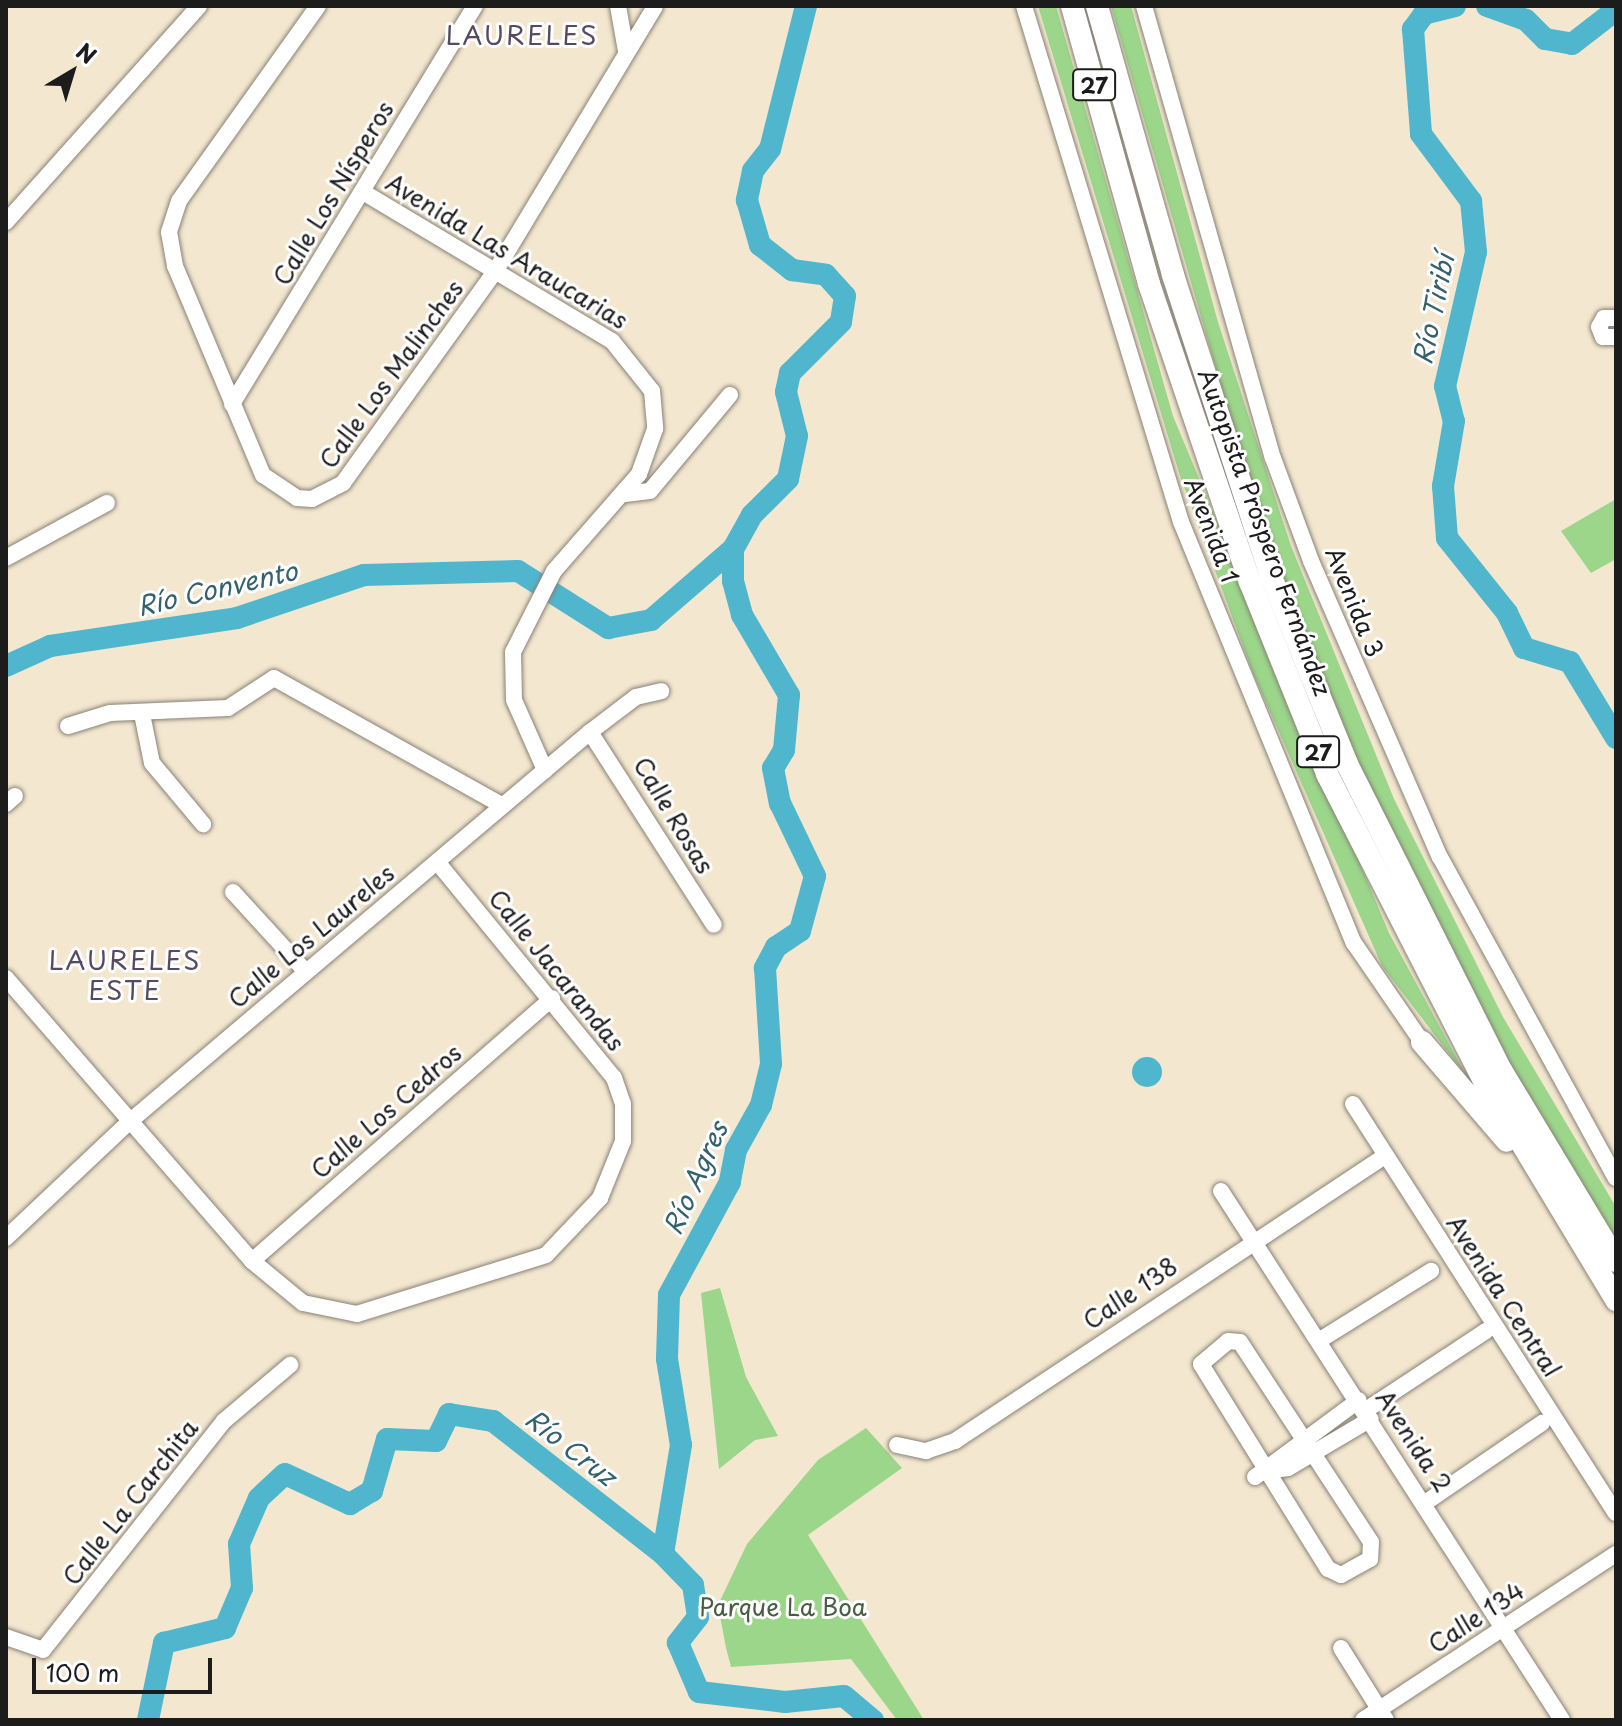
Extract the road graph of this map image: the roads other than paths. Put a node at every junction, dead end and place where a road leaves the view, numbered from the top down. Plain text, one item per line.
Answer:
1 (199, 6) edge
2 (318, 6) edge
3 (475, 6) edge
4 (618, 6) edge
5 (655, 6) edge
6 (1024, 6) edge
7 (1072, 6) edge
8 (1097, 6) edge
9 (1144, 6) edge
10 (626, 51) junction
11 (363, 192) junction
12 (6, 222) edge
13 (496, 270) junction
14 (1616, 318) edge
15 (1615, 339) edge
16 (730, 395) dead end
17 (232, 404) junction
18 (625, 494) junction
19 (107, 503) dead end
20 (6, 558) edge
21 (661, 691) dead end
22 (142, 714) junction
23 (68, 726) dead end
24 (590, 732) junction
25 (545, 770) junction
26 (503, 806) junction
27 (203, 824) dead end
28 (437, 862) junction
29 (233, 892) dead end
30 (714, 925) dead end
31 (306, 972) junction
32 (6, 978) edge
33 (552, 998) junction
34 (1422, 1042) joint
35 (1353, 1104) dead end
36 (128, 1123) junction
37 (1385, 1156) junction
38 (1616, 1178) edge
39 (1540, 1180) junction
40 (1221, 1191) dead end
41 (6, 1238) edge
42 (1252, 1239) junction
43 (252, 1261) junction
44 (1616, 1261) edge
45 (1431, 1271) dead end
46 (1616, 1300) edge
47 (1486, 1331) dead end
48 (1320, 1340) junction
49 (290, 1365) dead end
50 (1366, 1410) junction
51 (1542, 1423) dead end
52 (1303, 1438) junction
53 (897, 1445) dead end
54 (1314, 1455) junction
55 (1261, 1474) junction
56 (1425, 1503) junction
57 (1616, 1513) edge
58 (1616, 1554) edge
59 (1503, 1629) junction
60 (6, 1637) edge
61 (1341, 1648) dead end
62 (1382, 1715) edge
63 (1363, 1720) edge
64 (1562, 1720) edge

1 - 12 street
2 - 17 street, Calle Los Malinches
3 - 11 street, Calle Los Nísperos
4 - 10 street
5 - 10 street, Calle Los Malinches
6 - 34 street, Avenida 1
7 - 39 highway, Autopista Próspero Fernández / 27
8 - 44 highway, Autopista Próspero Fernández / 27
9 - 38 street, Avenida 3
10 - 13 street, Calle Los Malinches
11 - 13 street, Avenida Las Araucarias
11 - 17 street, Calle Los Nísperos
13 - 17 street, Calle Los Malinches
13 - 18 street, Avenida Las Araucarias
14 - 15 street
16 - 18 street
18 - 25 street, Avenida Las Araucarias
19 - 20 street
21 - 24 street, Calle Los Laureles
22 - 23 street
22 - 26 street
22 - 27 street
24 - 25 street, Calle Los Laureles
24 - 30 street, Calle Rosas
25 - 26 street, Calle Los Laureles
26 - 28 street, Calle Los Laureles
28 - 31 street, Calle Los Laureles
28 - 33 street, Calle Jacarandas
29 - 31 street
31 - 36 street, Calle Los Laureles
32 - 36 street, Calle Jacarandas
33 - 43 street, Calle Los Cedros
33 - 43 street, Calle Jacarandas
34 - 39 highway
35 - 37 street, Avenida Central
36 - 41 street, Calle Los Laureles
36 - 43 street, Calle Jacarandas
37 - 42 street, Calle 138
37 - 57 street, Avenida Central
39 - 46 highway, Autopista Próspero Fernández / 27
40 - 42 street, Avenida 2
42 - 48 street, Avenida 2
42 - 53 street, Calle 138
45 - 48 street
47 - 50 street
48 - 50 street, Avenida 2
49 - 60 street, Calle La Carchita
50 - 52 street
50 - 54 street
50 - 56 street, Avenida 2
51 - 56 street
52 - 54 street
52 - 55 street
52 - 55 street
54 - 55 street
54 - 55 street
56 - 59 street, Avenida 2
58 - 59 street, Calle 134
59 - 62 street, Calle 134
59 - 64 street, Avenida 2
61 - 62 street
62 - 63 street, Calle 134

